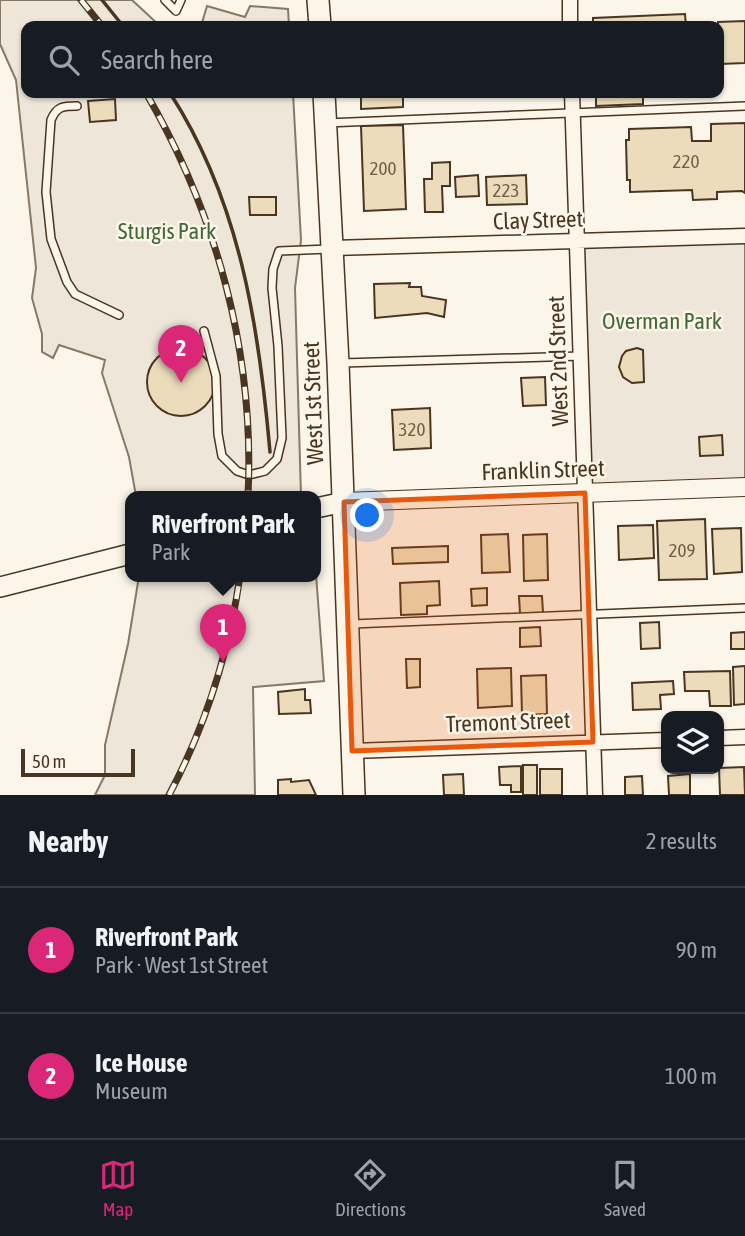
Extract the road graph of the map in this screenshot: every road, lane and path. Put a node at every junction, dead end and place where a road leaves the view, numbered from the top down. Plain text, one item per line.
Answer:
1 (165, 0) edge
2 (181, 0) edge
3 (320, 0) edge
4 (569, 0) edge
5 (320, 21) edge
6 (570, 21) edge
7 (324, 98) edge
8 (572, 98) edge
9 (77, 106) dead end
10 (745, 106) edge
11 (573, 113) junction
12 (326, 123) junction
13 (745, 236) edge
14 (577, 241) junction
15 (333, 248) junction
16 (119, 315) dead end
17 (204, 331) dead end
18 (581, 356) junction
19 (338, 363) junction
20 (745, 487) edge
21 (585, 493) junction
22 (344, 502) junction
23 (321, 507) edge
24 (125, 555) edge
25 (0, 587) edge
26 (745, 608) edge
27 (589, 614) junction
28 (348, 624) junction
29 (745, 737) edge
30 (724, 738) edge
31 (661, 740) edge
32 (593, 742) junction
33 (352, 751) junction
34 (354, 795) edge
35 (595, 795) edge

1 - 2 lane
3 - 5 main road
4 - 6 street
7 - 12 main road, West 1st Street
8 - 11 street, West 2nd Street
9 - 16 lane
10 - 11 lane
11 - 12 lane
11 - 14 street, West 2nd Street
12 - 15 main road, West 1st Street
13 - 14 street, Clay Street
14 - 15 street, Clay Street
14 - 18 street, West 2nd Street
15 - 17 lane
15 - 19 main road, West 1st Street
18 - 19 lane
18 - 21 street, West 2nd Street
19 - 22 main road, West 1st Street
20 - 21 street, Franklin Street
21 - 22 street, Franklin Street
21 - 27 street, West 2nd Street
22 - 23 main road
22 - 28 main road, West 1st Street
24 - 25 main road
26 - 27 lane
27 - 28 lane
27 - 32 street, West 2nd Street
28 - 33 main road, West 1st Street
29 - 30 street
31 - 32 street, Tremont Street
32 - 33 street, Tremont Street
32 - 35 street, West 2nd Street
33 - 34 main road, West 1st Street

